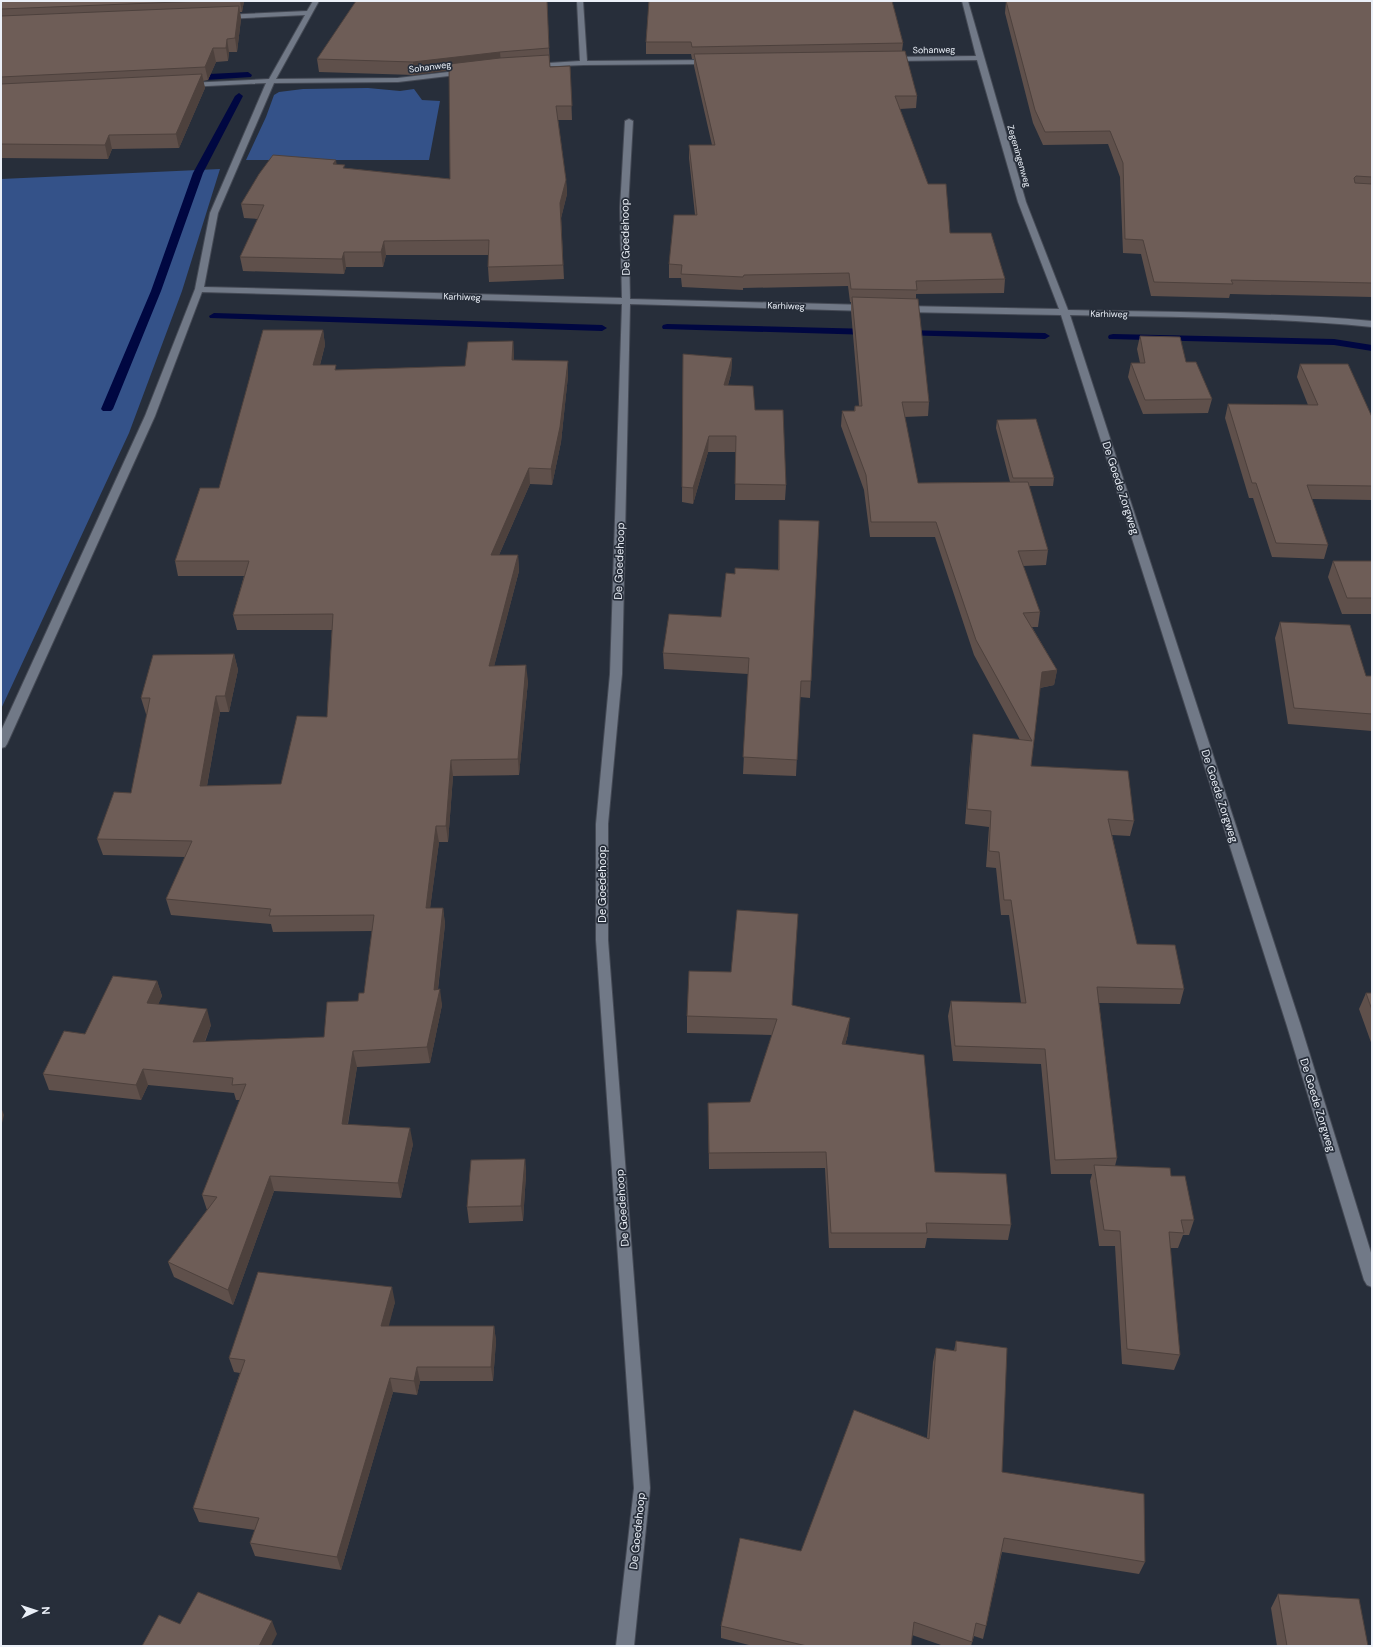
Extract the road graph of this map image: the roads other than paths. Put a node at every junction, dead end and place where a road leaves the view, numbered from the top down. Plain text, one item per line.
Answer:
1 (316, 1) edge
2 (580, 1) edge
3 (965, 1) edge
4 (309, 13) junction
5 (214, 17) edge
6 (980, 58) junction
7 (885, 60) edge
8 (718, 62) edge
9 (584, 63) junction
10 (523, 66) edge
11 (469, 72) edge
12 (271, 81) junction
13 (184, 85) edge
14 (629, 121) dead end
15 (199, 289) junction
16 (626, 301) junction
17 (874, 308) edge
18 (898, 309) edge
19 (1065, 313) junction
20 (1372, 324) edge
21 (1, 744) edge
22 (1372, 1280) edge
23 (625, 1646) edge

1 - 4 street
2 - 9 street
3 - 6 street, Zegeningenweg
4 - 5 street
4 - 12 street
6 - 7 street, Sohanweg
6 - 19 street, Zegeningenweg
8 - 9 street
9 - 10 street
11 - 12 street, Sohanweg
12 - 13 street, Sohanweg
12 - 15 street
14 - 16 street, De Goedehoop
15 - 16 street, Karhiweg
15 - 21 street
16 - 17 street, Karhiweg
16 - 23 street, De Goedehoop
18 - 19 street, Karhiweg
19 - 20 street, Karhiweg
19 - 22 street, De Goede Zorgweg

